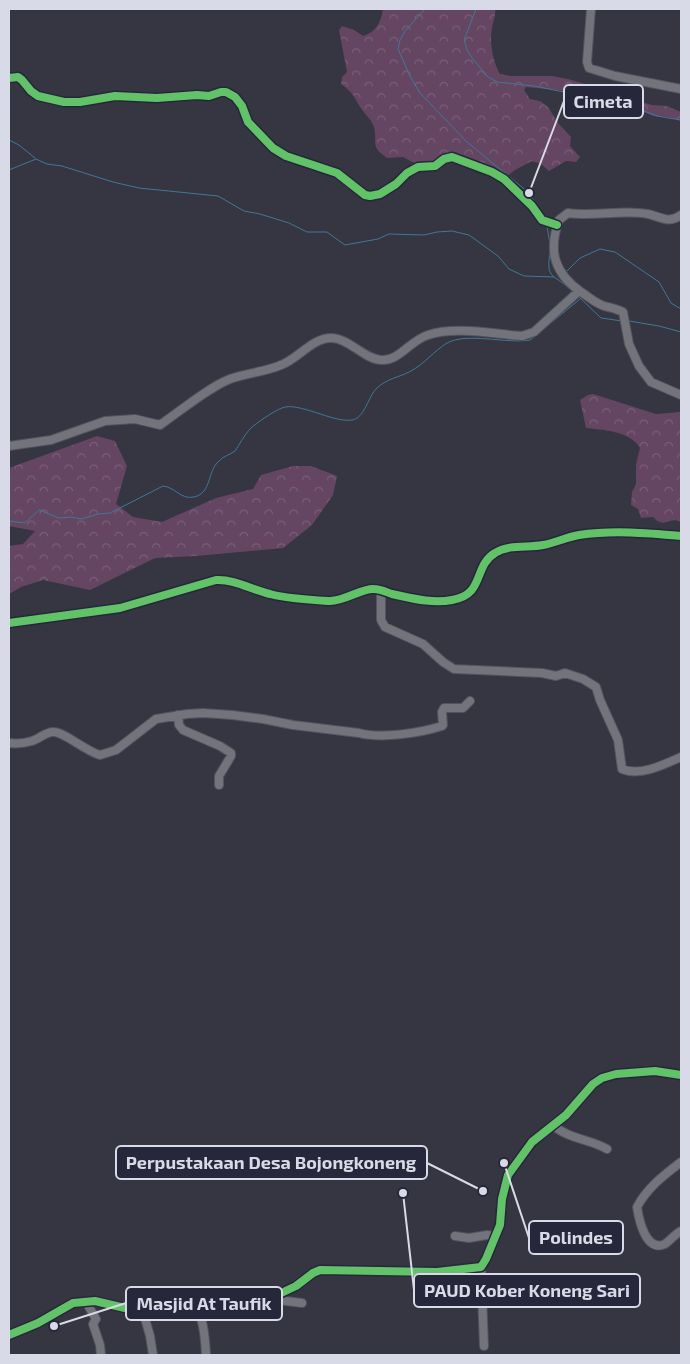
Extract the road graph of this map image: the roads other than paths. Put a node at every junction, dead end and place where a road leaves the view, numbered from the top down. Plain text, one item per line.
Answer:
1 (591, 9) edge
2 (9, 78) edge
3 (681, 89) edge
4 (681, 215) edge
5 (558, 225) junction
6 (577, 294) junction
7 (681, 395) edge
8 (9, 446) edge
9 (681, 536) edge
10 (381, 591) junction
11 (9, 623) edge
12 (470, 701) dead end
13 (178, 715) junction
14 (9, 744) edge
15 (681, 757) edge
16 (219, 785) dead end
17 (681, 1075) edge
18 (553, 1125) junction
19 (607, 1150) dead end
20 (681, 1162) edge
21 (681, 1231) edge
22 (455, 1236) dead end
23 (496, 1236) junction
24 (481, 1266) junction
25 (193, 1298) junction
26 (269, 1298) junction
27 (86, 1302) junction
28 (302, 1303) dead end
29 (142, 1308) junction
30 (9, 1335) edge
31 (484, 1346) dead end
32 (101, 1355) edge
33 (152, 1355) edge
34 (206, 1355) edge

1 - 3 street
2 - 5 street
4 - 5 street
5 - 6 street
6 - 7 street
6 - 8 street
9 - 10 street
10 - 11 street
10 - 15 street
12 - 13 street
13 - 14 street
13 - 16 street
17 - 18 street
18 - 19 street
18 - 23 street
20 - 21 street
22 - 23 street
23 - 24 street
24 - 26 street
24 - 31 street
25 - 26 street
25 - 29 street
25 - 34 street
26 - 28 street
27 - 29 street
27 - 30 street
27 - 32 street
29 - 33 street

